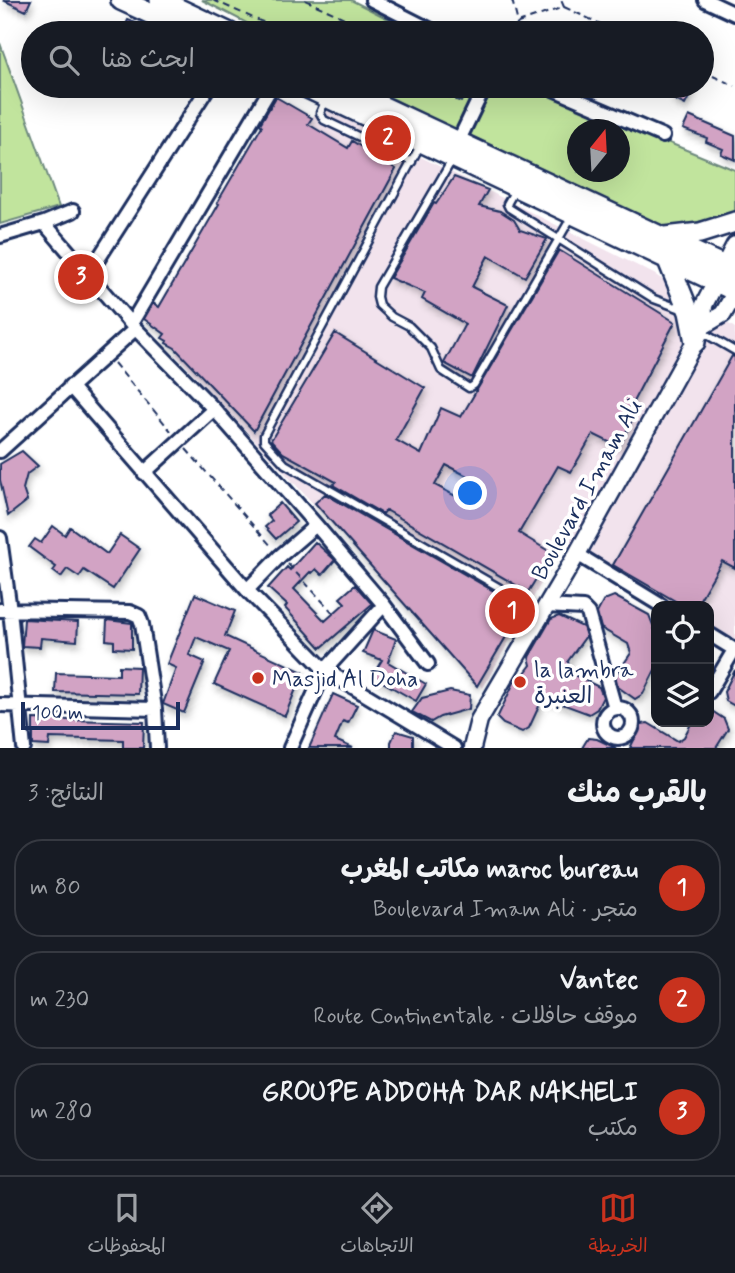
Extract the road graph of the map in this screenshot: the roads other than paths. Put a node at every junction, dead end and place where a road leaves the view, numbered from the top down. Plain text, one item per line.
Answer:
1 (121, 0) edge
2 (160, 0) edge
3 (372, 0) edge
4 (705, 0) edge
5 (735, 15) edge
6 (167, 21) edge
7 (205, 21) edge
8 (413, 21) edge
9 (201, 98) edge
10 (265, 98) edge
11 (329, 98) edge
12 (344, 98) edge
13 (346, 98) edge
14 (480, 98) edge
15 (574, 98) edge
16 (663, 136) dead end
17 (422, 142) junction
18 (456, 150) junction
19 (412, 162) junction
20 (517, 187) junction
21 (73, 211) dead end
22 (573, 214) junction
23 (735, 222) edge
24 (44, 223) junction
25 (0, 236) edge
26 (660, 237) junction
27 (559, 240) junction
28 (735, 246) edge
29 (667, 258) junction
30 (724, 273) edge
31 (88, 275) junction
32 (735, 292) edge
33 (133, 327) junction
34 (697, 328) junction
35 (735, 351) edge
36 (70, 386) junction
37 (214, 409) junction
38 (0, 451) edge
39 (144, 473) junction
40 (316, 525) junction
41 (0, 538) edge
42 (577, 554) junction
43 (247, 590) junction
44 (507, 592) dead end
45 (654, 601) edge
46 (384, 605) junction
47 (546, 606) junction
48 (5, 610) edge
49 (714, 637) edge
50 (735, 650) edge
51 (428, 664) dead end
52 (325, 670) junction
53 (714, 684) edge
54 (0, 705) edge
55 (19, 705) junction
56 (615, 708) dead end
57 (155, 709) junction
58 (23, 748) edge
59 (157, 748) edge
60 (290, 748) edge
61 (454, 748) edge
62 (472, 748) edge

1 - 6 main road
2 - 7 main road
3 - 8 street
4 - 5 street
9 - 31 street
10 - 33 street
11 - 19 lane
12 - 17 main road
13 - 18 main road
14 - 18 street
15 - 16 street
17 - 18 main road
17 - 19 lane
18 - 20 main road
18 - 26 main road
18 - 27 lane
19 - 44 lane
20 - 22 main road
20 - 27 lane
21 - 24 street
22 - 27 lane
22 - 29 main road
23 - 26 main road
24 - 25 street
24 - 31 street
26 - 30 main road
27 - 34 lane
28 - 30 street
29 - 30 main road
29 - 34 main road
30 - 32 main road
30 - 34 street
31 - 33 street
32 - 34 street
33 - 36 street
33 - 37 street
34 - 35 lane
34 - 42 street, Boulevard Imam Ali
36 - 38 street
36 - 39 street
37 - 39 street
37 - 40 street
39 - 43 street
40 - 43 street
40 - 46 street
41 - 48 street
42 - 45 street
42 - 47 street, Boulevard Imam Ali
43 - 52 street
46 - 51 street
46 - 52 street
47 - 56 street
47 - 62 street, Boulevard Imam Ali
48 - 55 street
48 - 57 street
49 - 50 street
50 - 53 street
52 - 60 street
52 - 61 street
54 - 55 street
55 - 57 street
55 - 58 street
57 - 59 street

